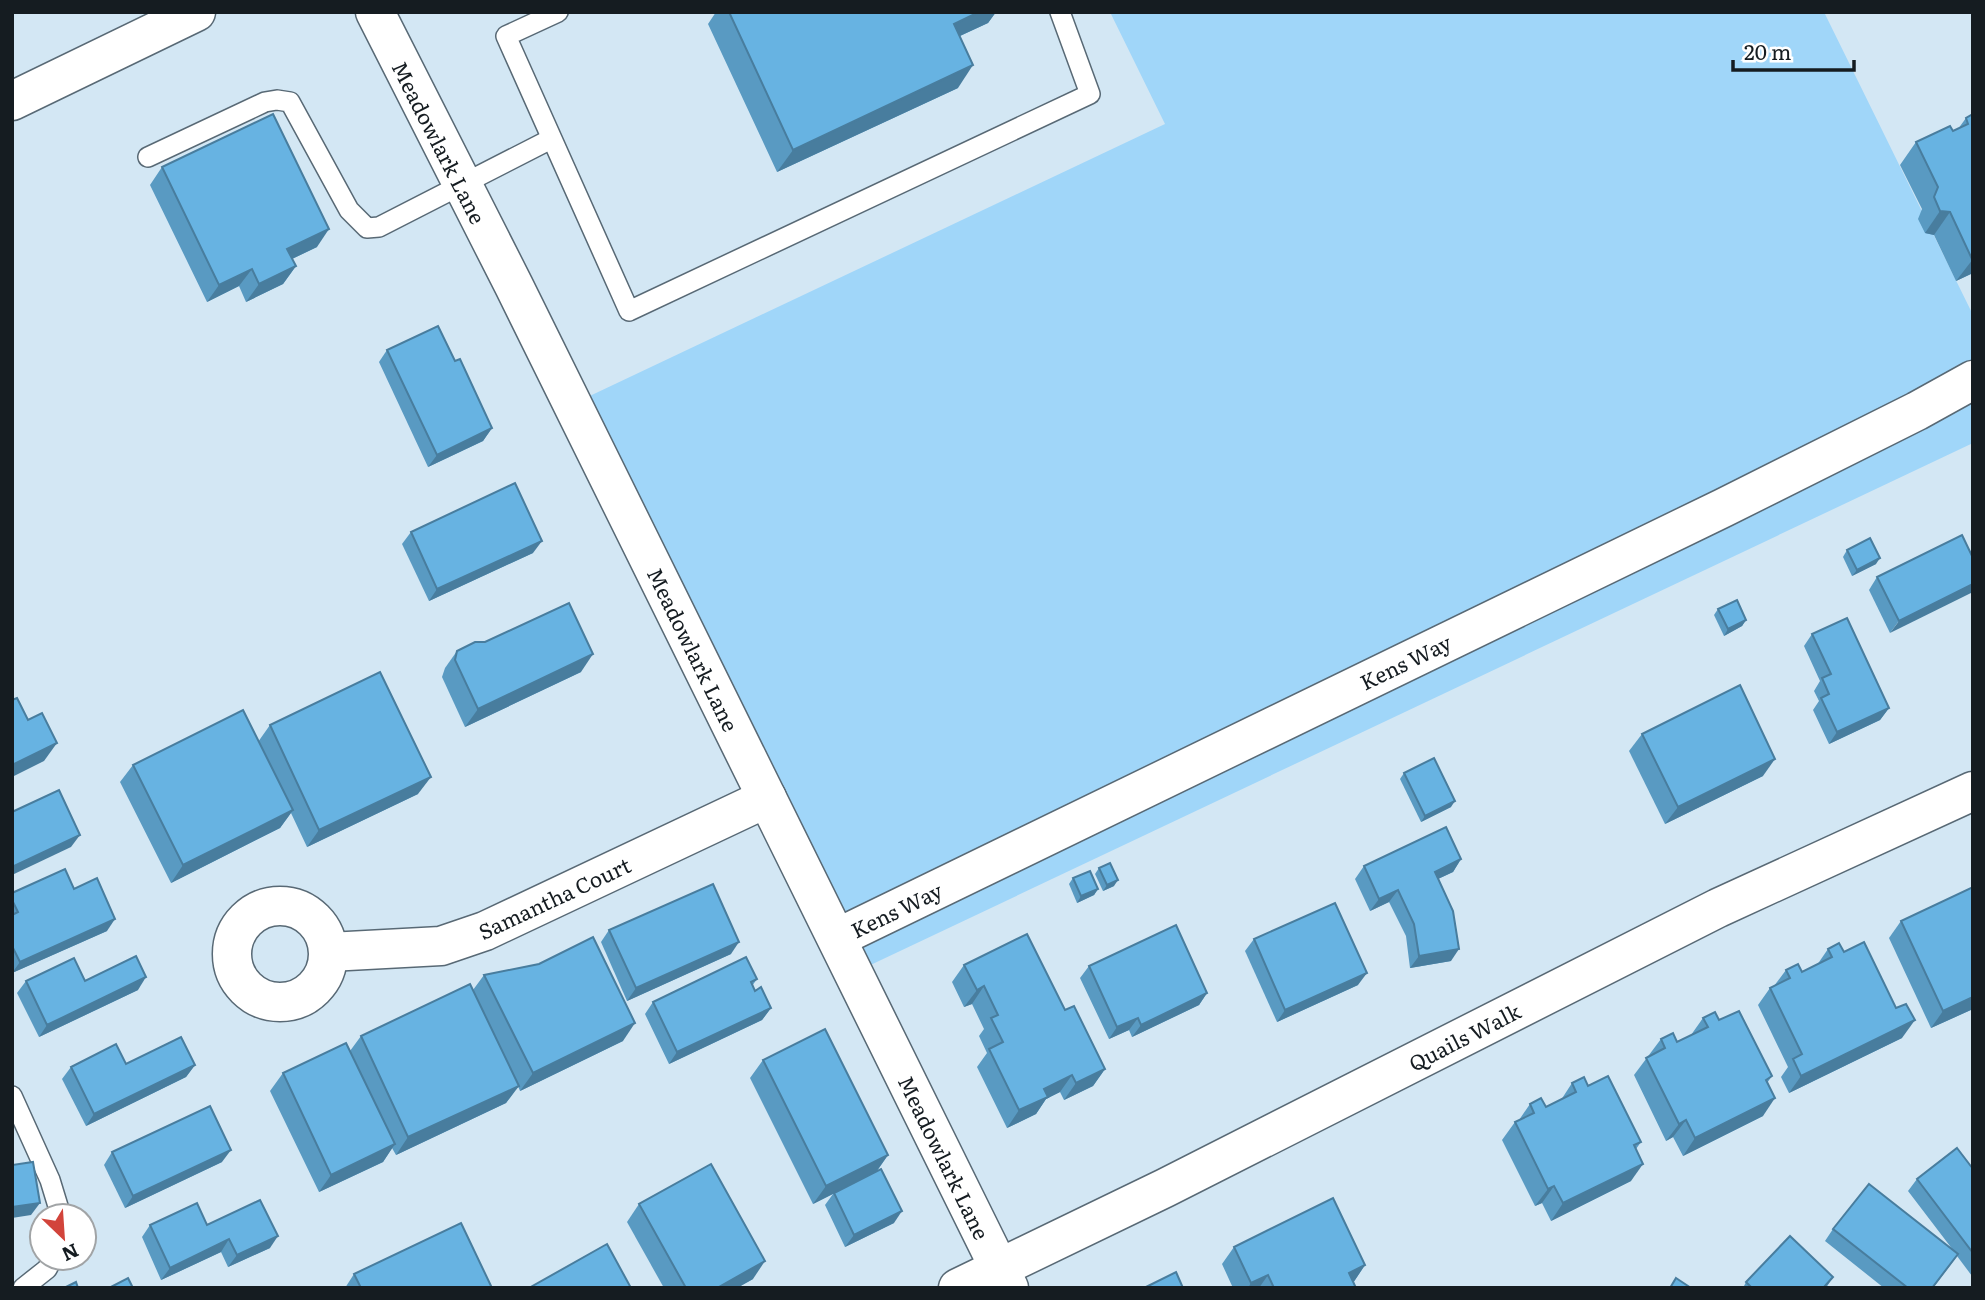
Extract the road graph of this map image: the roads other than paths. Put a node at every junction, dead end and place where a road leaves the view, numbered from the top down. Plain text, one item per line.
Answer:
1 (196, 12) edge
2 (374, 12) edge
3 (558, 12) edge
4 (1060, 12) edge
5 (12, 101) edge
6 (551, 139) junction
7 (148, 156) dead end
8 (461, 184) junction
9 (1973, 380) edge
10 (1973, 791) edge
11 (767, 797) junction
12 (836, 938) junction
13 (329, 952) dead end
14 (12, 1097) edge
15 (57, 1202) edge
16 (43, 1272) edge
17 (1004, 1278) edge
18 (23, 1288) edge
19 (958, 1288) edge

1 - 5 street
2 - 8 street, Meadowlark Lane
3 - 6 lane
4 - 6 lane
6 - 8 lane
7 - 8 lane
8 - 11 street, Meadowlark Lane
9 - 12 street, Kens Way
10 - 17 street, Quails Walk
11 - 12 street, Meadowlark Lane
11 - 13 street, Samantha Court
12 - 17 street, Meadowlark Lane
14 - 15 lane
16 - 18 lane
17 - 19 street, Quails Walk

